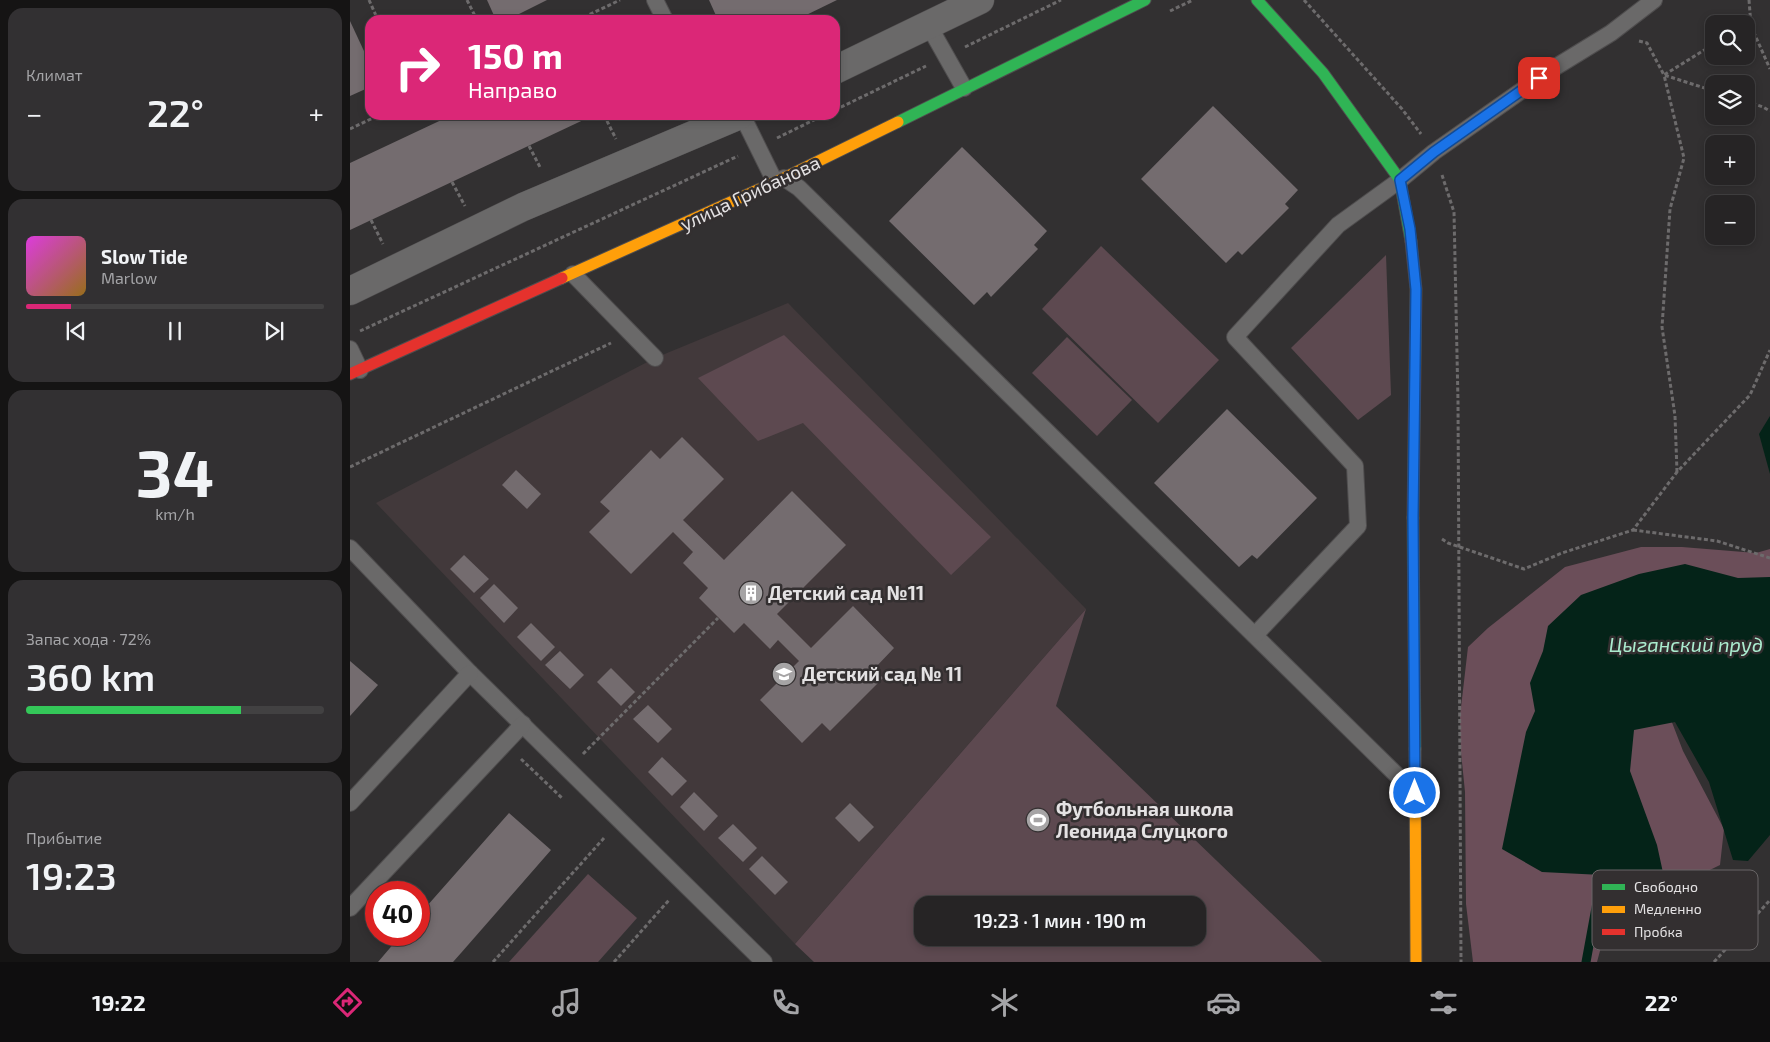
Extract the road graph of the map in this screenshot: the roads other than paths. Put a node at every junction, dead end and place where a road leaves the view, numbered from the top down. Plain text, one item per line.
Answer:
1 (655, 0) edge
2 (980, 0) edge
3 (1145, 0) edge
4 (1256, 0) edge
5 (1654, 0) edge
6 (662, 15) edge
7 (929, 26) junction
8 (840, 68) edge
9 (964, 88) junction
10 (721, 120) edge
11 (731, 120) edge
12 (780, 180) junction
13 (1400, 180) junction
14 (573, 274) junction
15 (350, 292) edge
16 (350, 349) edge
17 (655, 358) dead end
18 (355, 372) edge
19 (350, 548) edge
20 (1255, 635) junction
21 (470, 673) junction
22 (523, 724) junction
23 (1415, 793) junction
24 (350, 803) edge
25 (350, 908) edge
26 (764, 962) edge
27 (1416, 962) edge

1 - 6 lane
2 - 7 street
3 - 9 street, улица Грибанова
4 - 13 street
5 - 13 lane
7 - 8 street
7 - 9 lane
9 - 12 street, улица Грибанова
10 - 15 street
11 - 12 lane
12 - 14 street, улица Грибанова
12 - 20 lane
13 - 20 lane
13 - 23 street
14 - 17 lane
14 - 18 street, улица Грибанова
16 - 18 lane
19 - 21 lane
20 - 23 lane
21 - 22 lane
21 - 24 lane
22 - 25 lane
22 - 26 lane
23 - 27 street

